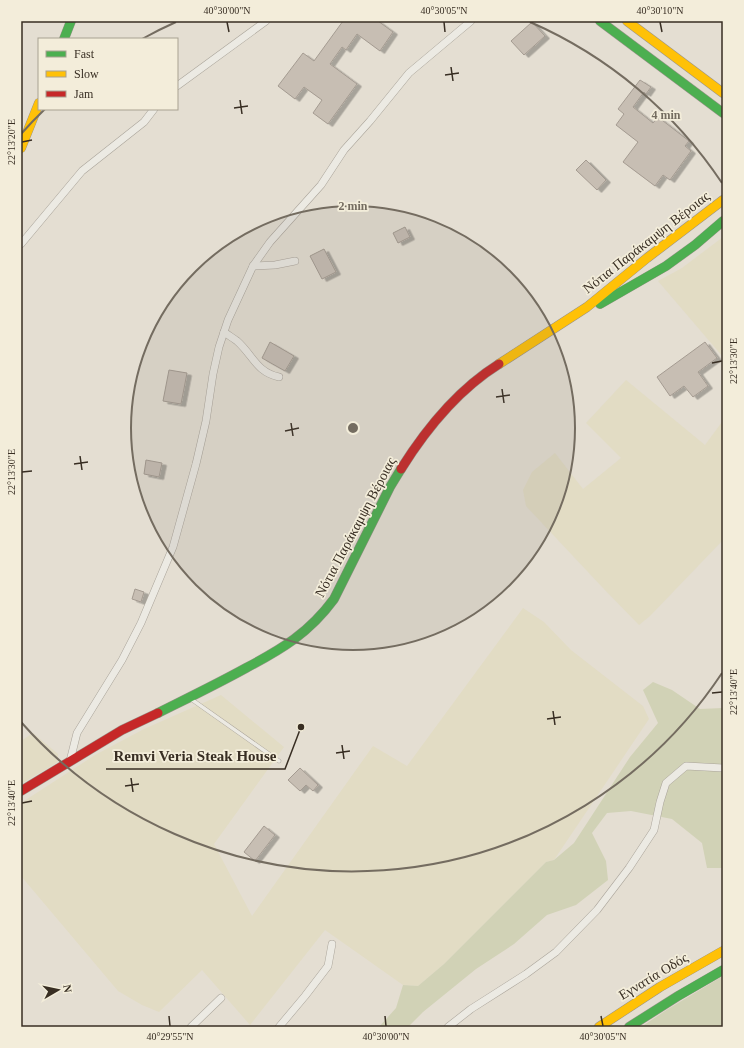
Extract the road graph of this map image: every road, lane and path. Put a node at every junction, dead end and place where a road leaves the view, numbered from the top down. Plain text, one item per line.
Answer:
1 (71, 21) edge
2 (266, 21) edge
3 (471, 21) edge
4 (600, 21) edge
5 (627, 21) edge
6 (64, 38) edge
7 (178, 85) edge
8 (723, 93) edge
9 (38, 106) edge
10 (153, 110) edge
11 (723, 113) edge
12 (21, 148) edge
13 (723, 200) edge
14 (723, 221) edge
15 (21, 244) edge
16 (295, 261) dead end
17 (253, 266) junction
18 (588, 307) junction
19 (224, 332) junction
20 (280, 377) dead end
21 (190, 698) junction
22 (70, 761) junction
23 (279, 761) dead end
24 (723, 768) edge
25 (21, 792) edge
26 (332, 944) dead end
27 (723, 951) edge
28 (723, 970) edge
29 (221, 998) dead end
30 (191, 1027) edge
31 (279, 1027) edge
32 (448, 1027) edge
33 (599, 1027) edge
34 (629, 1027) edge

1 - 6 main road
2 - 7 street
3 - 17 street
4 - 11 main road
5 - 8 main road
9 - 12 main road
10 - 15 street
13 - 18 main road, Νότια Παράκαμψη Βέροιας
14 - 18 main road, Νότια Παράκαμψη Βέροιας
16 - 17 street
17 - 19 street
18 - 21 main road, Νότια Παράκαμψη Βέροιας
19 - 20 street
19 - 22 street
21 - 22 main road, Νότια Παράκαμψη Βέροιας
21 - 23 lane
22 - 25 main road, Νότια Παράκαμψη Βέροιας
24 - 32 street
26 - 31 street
27 - 33 main road, Εγνατία Οδός
28 - 34 main road
29 - 30 street

